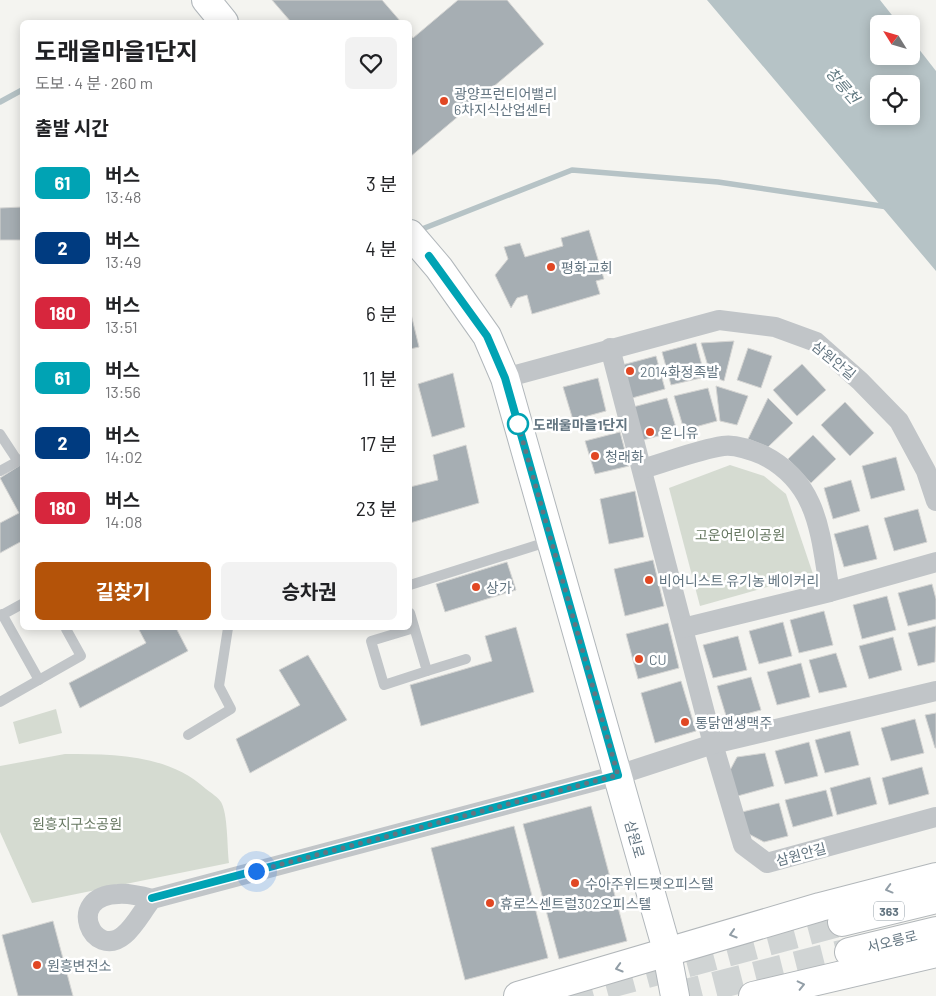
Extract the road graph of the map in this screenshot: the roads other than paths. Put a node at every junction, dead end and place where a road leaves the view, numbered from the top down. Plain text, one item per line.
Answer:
1 (206, 0) edge
2 (222, 20) edge
3 (412, 236) edge
4 (610, 348) junction
5 (505, 378) junction
6 (0, 434) edge
7 (20, 459) edge
8 (642, 469) junction
9 (0, 471) edge
10 (936, 501) edge
11 (551, 541) junction
12 (936, 562) edge
13 (412, 584) edge
14 (830, 592) junction
15 (20, 605) edge
16 (1, 615) edge
17 (412, 621) edge
18 (414, 628) joint
19 (683, 628) junction
20 (68, 630) edge
21 (228, 630) edge
22 (407, 630) edge
23 (466, 659) dead end
24 (427, 670) junction
25 (38, 680) junction
26 (936, 690) edge
27 (0, 702) edge
28 (188, 734) dead end
29 (713, 744) junction
30 (618, 775) junction
31 (936, 817) edge
32 (936, 877) edge
33 (152, 898) dead end
34 (936, 899) edge
35 (842, 922) tunnel mouth
36 (936, 931) edge
37 (849, 952) tunnel mouth
38 (665, 953) junction
39 (936, 953) edge
40 (675, 993) edge
41 (518, 996) edge
42 (753, 996) edge

1 - 2 main road
3 - 5 main road, 삼원로
4 - 5 street, 삼원안길
4 - 8 street, 삼원안길
4 - 10 street, 삼원안길
5 - 11 main road, 삼원로
6 - 7 lane
7 - 9 lane
8 - 14 street
8 - 19 street, 삼원안길
11 - 13 lane
11 - 30 main road, 삼원로
12 - 14 street
14 - 19 street
15 - 16 lane
16 - 25 lane
17 - 18 lane
18 - 24 lane
19 - 29 street, 삼원안길
20 - 25 lane
21 - 28 lane
22 - 24 lane
23 - 24 lane
25 - 27 lane
26 - 29 street
29 - 30 street
29 - 31 street, 삼원안길
30 - 33 street
30 - 38 main road, 삼원로
32 -> 38 main road
34 - 35 main road, 363
36 - 37 main road, 서오릉로 / 363
38 - 40 main road, 삼원로
38 -> 41 main road
42 -> 39 main road

